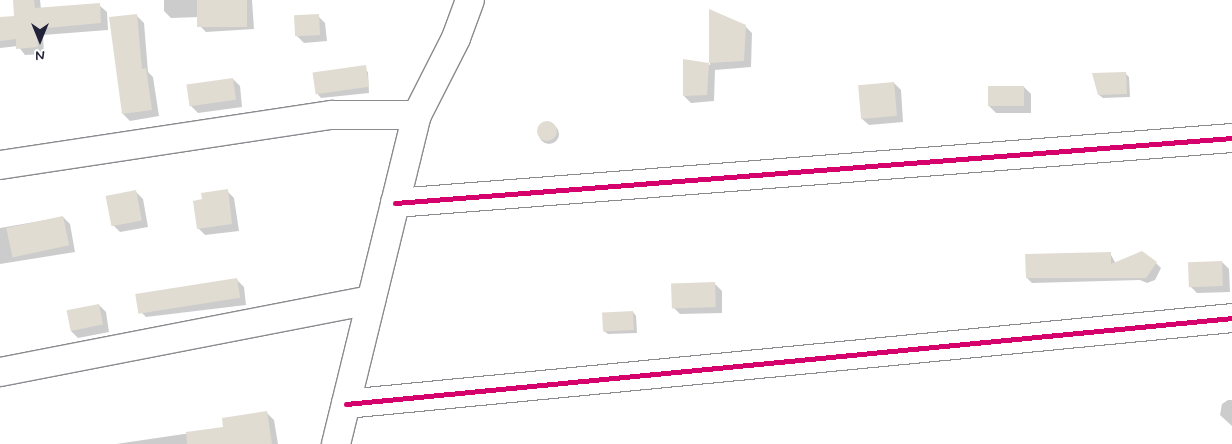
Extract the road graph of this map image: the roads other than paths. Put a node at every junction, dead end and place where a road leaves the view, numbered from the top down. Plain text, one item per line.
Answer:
1 (470, 0) edge
2 (417, 115) junction
3 (1232, 138) edge
4 (0, 165) edge
5 (395, 203) junction
6 (371, 300) junction
7 (1232, 318) edge
8 (0, 372) edge
9 (346, 404) junction
10 (336, 444) edge

1 - 2 street
2 - 4 street
2 - 5 street
3 - 5 street
5 - 6 street
6 - 8 street
6 - 9 street
7 - 9 street
9 - 10 street

